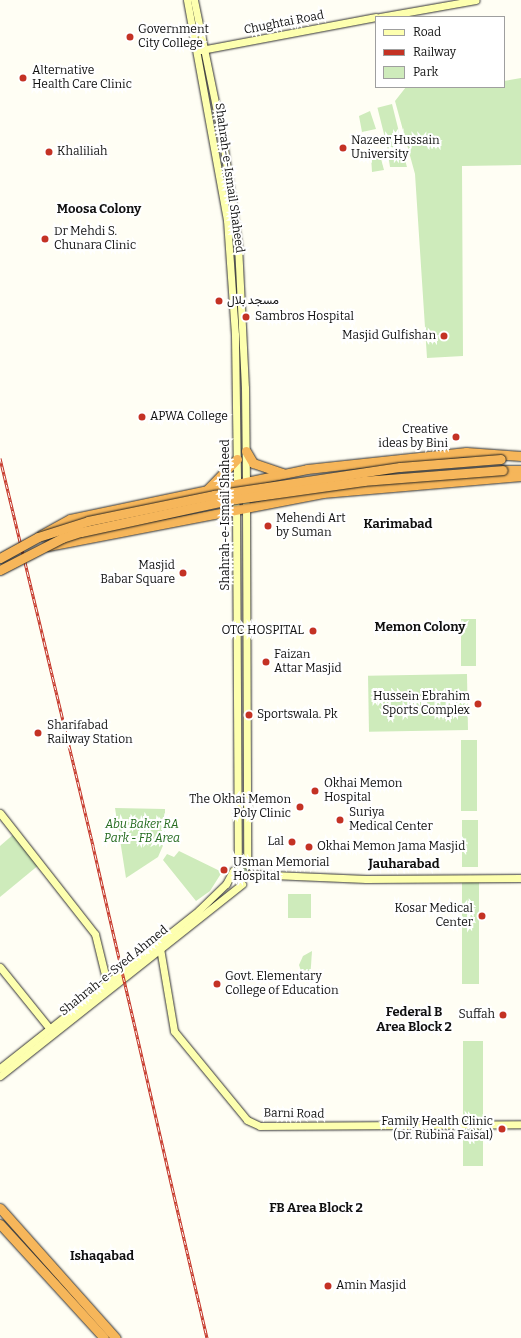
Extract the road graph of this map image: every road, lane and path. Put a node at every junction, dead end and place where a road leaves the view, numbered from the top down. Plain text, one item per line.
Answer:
1 (186, 0) edge
2 (194, 0) edge
3 (476, 0) edge
4 (386, 16) edge
5 (375, 17) edge
6 (205, 50) junction
7 (197, 51) junction
8 (246, 451) junction
9 (521, 457) edge
10 (238, 459) junction
11 (521, 470) edge
12 (286, 474) junction
13 (521, 476) edge
14 (241, 482) junction
15 (205, 492) junction
16 (246, 508) junction
17 (236, 510) junction
18 (38, 537) junction
19 (46, 546) junction
20 (0, 558) edge
21 (0, 570) edge
22 (0, 813) edge
23 (247, 865) junction
24 (235, 868) junction
25 (249, 874) junction
26 (521, 878) edge
27 (242, 884) junction
28 (159, 946) junction
29 (0, 968) edge
30 (106, 983) junction
31 (50, 1029) junction
32 (0, 1068) edge
33 (0, 1076) edge
34 (521, 1124) edge
35 (0, 1202) edge
36 (0, 1208) edge
37 (0, 1224) edge
38 (77, 1292) junction
39 (104, 1338) edge
40 (116, 1338) edge

1 - 7 main road, Shahrah-e-Ismail Shaheed
2 - 6 main road, Shahrah-e-Ismail Shaheed
3 - 4 main road
5 - 6 main road, Chughtai Road
6 - 7 main road, Chughtai Road
6 - 8 main road, Shahrah-e-Ismail Shaheed
7 - 10 main road, Shahrah-e-Ismail Shaheed
8 - 12 highway
8 - 14 main road, Shahrah-e-Ismail Shaheed
9 - 12 highway
9 - 18 highway, bridge
10 - 14 main road, Shahrah-e-Ismail Shaheed
10 - 15 highway
11 - 19 highway, bridge
12 - 14 highway
13 - 16 highway
14 - 15 highway
14 - 16 main road, Shahrah-e-Ismail Shaheed
14 - 17 main road, Shahrah-e-Ismail Shaheed
15 - 18 highway, bridge
16 - 17 highway
16 - 23 main road, Shahrah-e-Ismail Shaheed
17 - 19 highway, bridge
17 - 24 main road, Shahrah-e-Ismail Shaheed
18 - 20 highway, bridge
19 - 21 highway, bridge
22 - 30 main road
23 - 24 main road
23 - 25 main road, Shahrah-e-Ismail Shaheed
24 - 27 main road
24 - 28 main road, Shahrah-e-Syed Ahmed
25 - 26 main road
25 - 27 main road, Shahrah-e-Syed Ahmed
27 - 28 main road, Shahrah-e-Syed Ahmed
28 - 30 main road, Shahrah-e-Syed Ahmed
28 - 33 main road, Shahrah-e-Syed Ahmed
28 - 34 main road, Barni Road
29 - 31 main road
30 - 31 main road, Shahrah-e-Syed Ahmed
31 - 32 main road, Shahrah-e-Syed Ahmed
35 - 38 main road
36 - 38 highway
37 - 39 highway
38 - 40 highway

